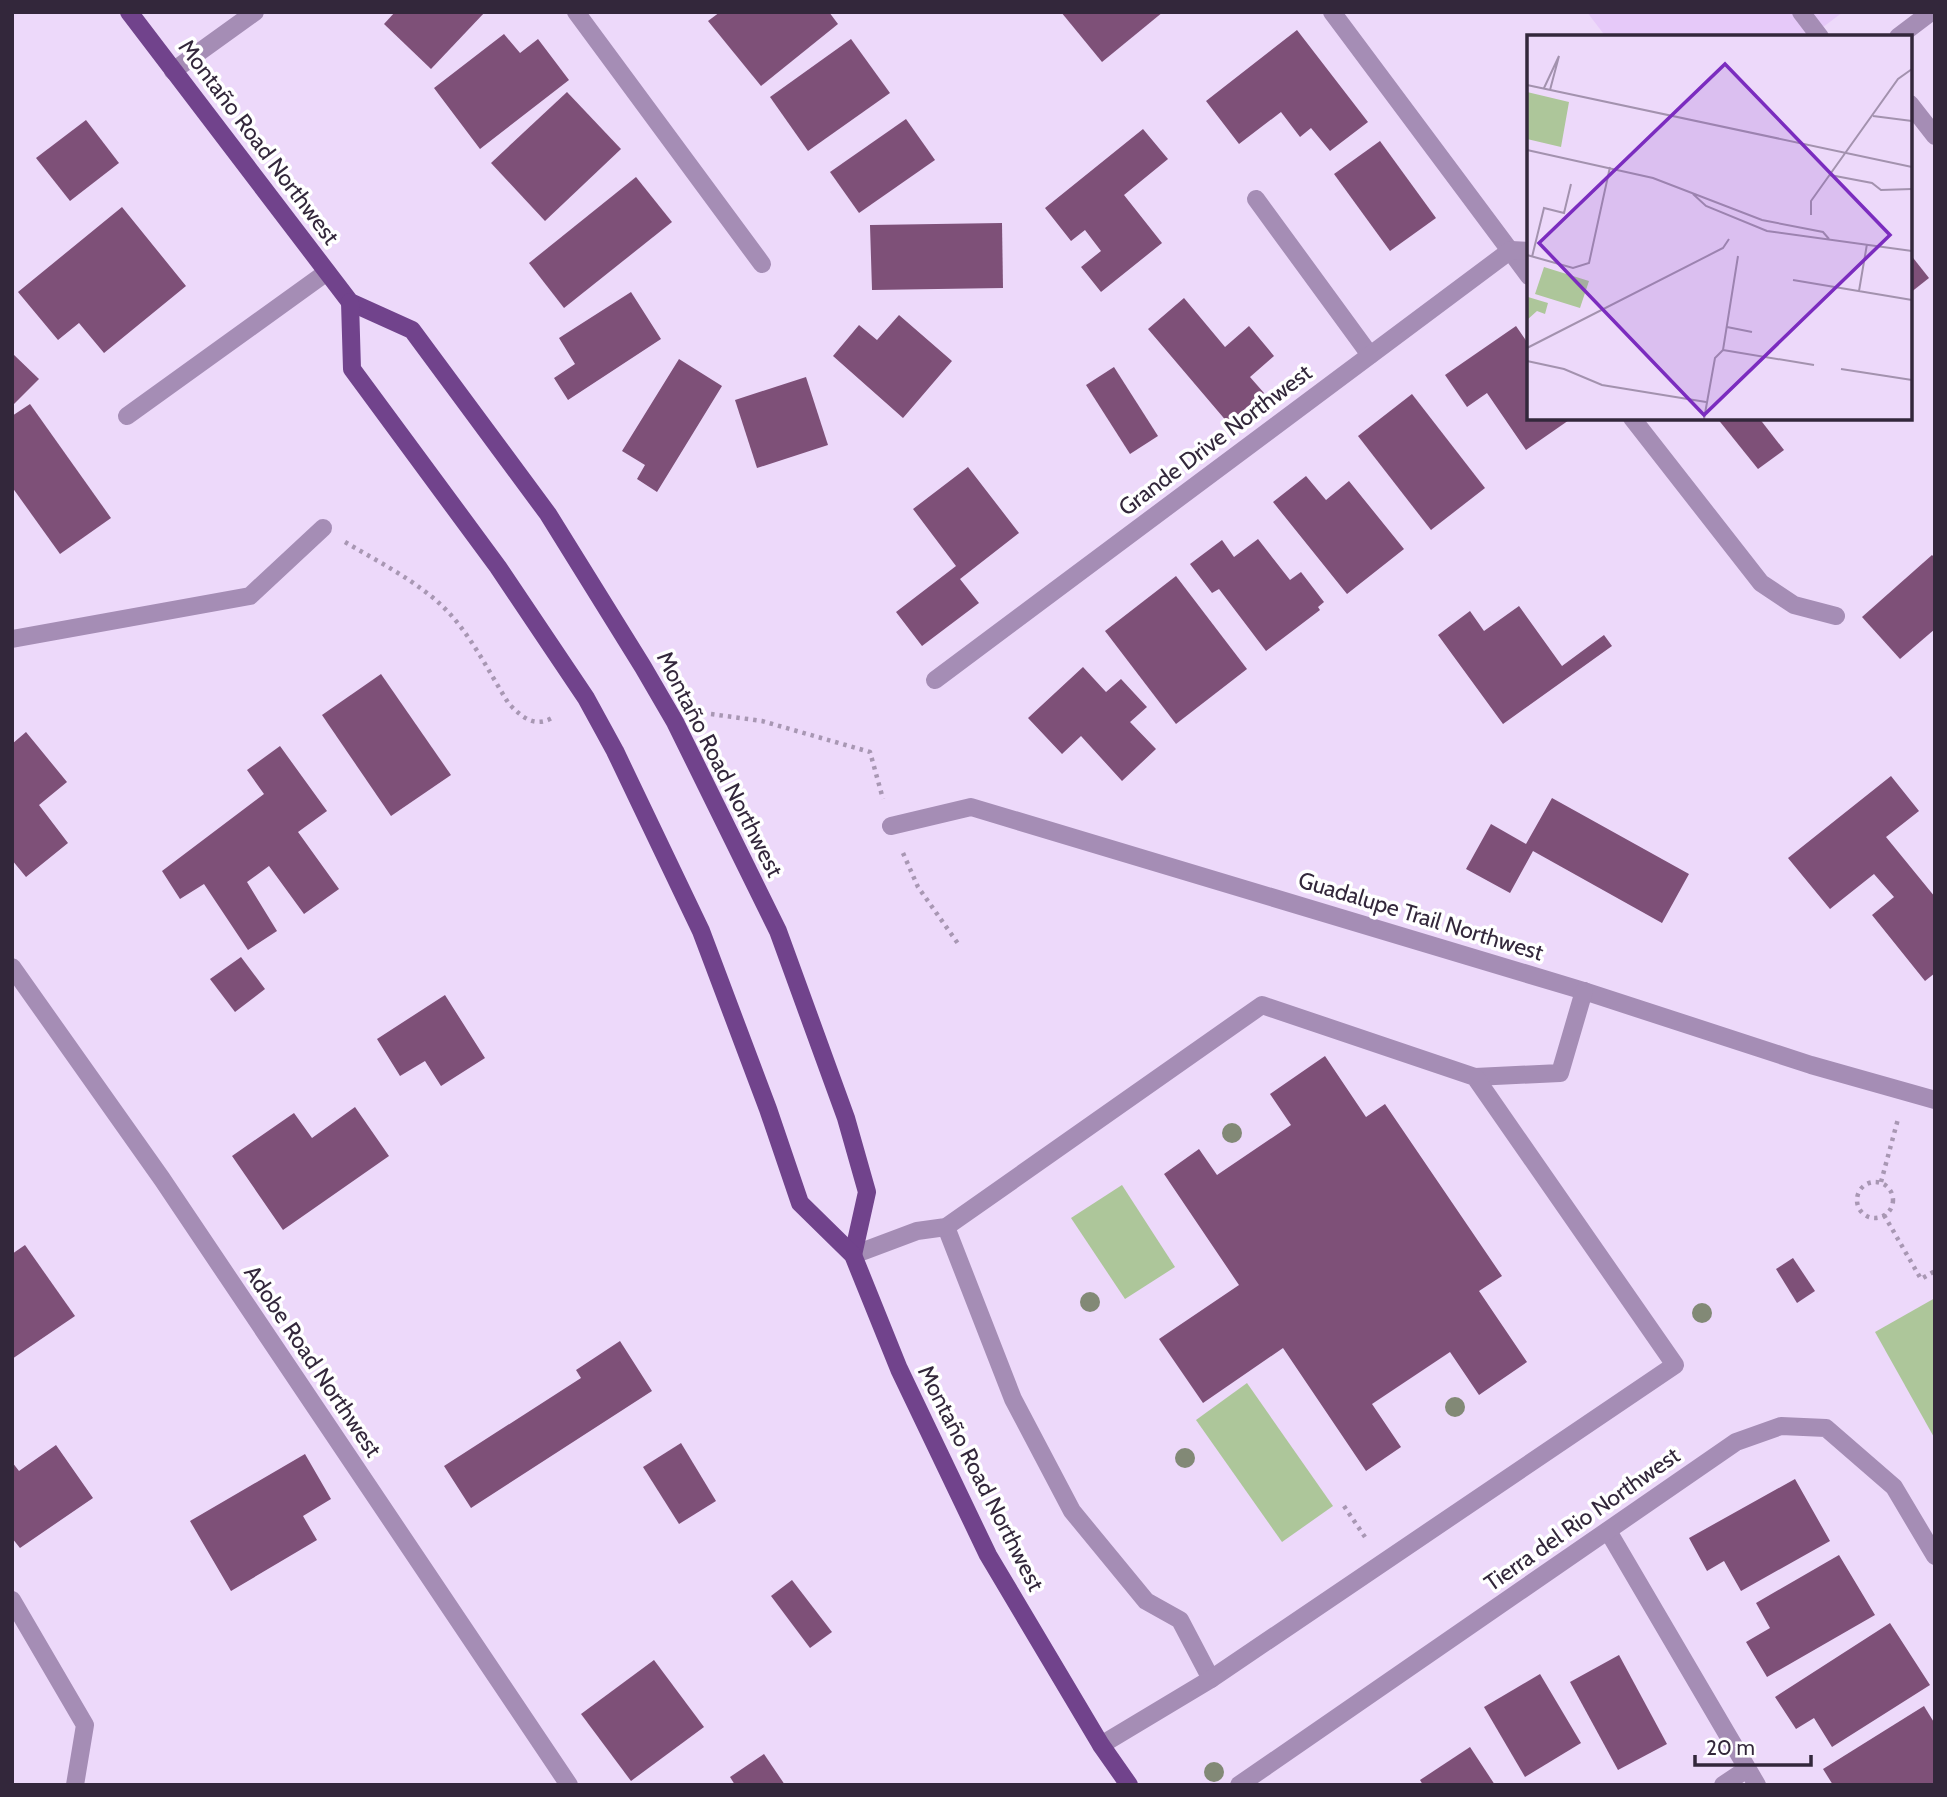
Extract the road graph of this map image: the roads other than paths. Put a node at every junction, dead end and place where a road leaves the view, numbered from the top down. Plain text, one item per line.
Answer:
1 (128, 12) edge
2 (255, 12) edge
3 (576, 12) edge
4 (1332, 12) edge
5 (1801, 12) edge
6 (1931, 12) edge
7 (1818, 35) edge
8 (1901, 35) edge
9 (173, 71) junction
10 (1912, 107) edge
11 (1935, 136) edge
12 (1255, 199) dead end
13 (1520, 251) edge
14 (762, 264) dead end
15 (1527, 270) edge
16 (327, 272) junction
17 (350, 302) junction
18 (1370, 355) junction
19 (127, 416) dead end
20 (1634, 420) edge
21 (323, 528) road end
22 (1836, 616) dead end
23 (12, 639) edge
24 (934, 680) dead end
25 (891, 826) road end
26 (12, 967) edge
27 (1584, 990) junction
28 (1475, 1077) junction
29 (1935, 1100) edge
30 (946, 1227) junction
31 (853, 1255) junction
32 (1608, 1531) junction
33 (1935, 1556) edge
34 (12, 1600) edge
35 (1211, 1679) junction
36 (1101, 1745) junction
37 (1747, 1769) junction
38 (75, 1785) edge
39 (569, 1785) edge
40 (1129, 1785) edge
41 (1239, 1785) edge
42 (1723, 1785) edge
43 (1757, 1785) edge

1 - 9 main road, Montaño Road Northwest
2 - 9 street
3 - 14 street
4 - 13 street
5 - 7 street
6 - 8 street
9 - 16 main road, Montaño Road Northwest
10 - 11 street
12 - 18 street
13 - 15 street
13 - 18 street, Grande Drive Northwest
16 - 17 main road, Montaño Road Northwest
16 - 19 street
17 - 31 main road, Montaño Road Northwest
17 - 31 main road, Montaño Road Northwest
18 - 24 street, Grande Drive Northwest
20 - 22 street
21 - 23 street
25 - 27 street, Guadalupe Trail Northwest
26 - 39 street, Adobe Road Northwest
27 - 28 street
27 - 29 street, Guadalupe Trail Northwest
28 - 30 street
28 - 35 street
30 - 31 street
30 - 35 street
31 - 36 main road, Montaño Road Northwest
32 - 33 street, Tierra del Rio Northwest
32 - 37 street
32 - 41 street, Tierra del Rio Northwest
34 - 38 street
35 - 36 street
36 - 40 main road, Montaño Road Northwest
37 - 42 street
37 - 43 street

